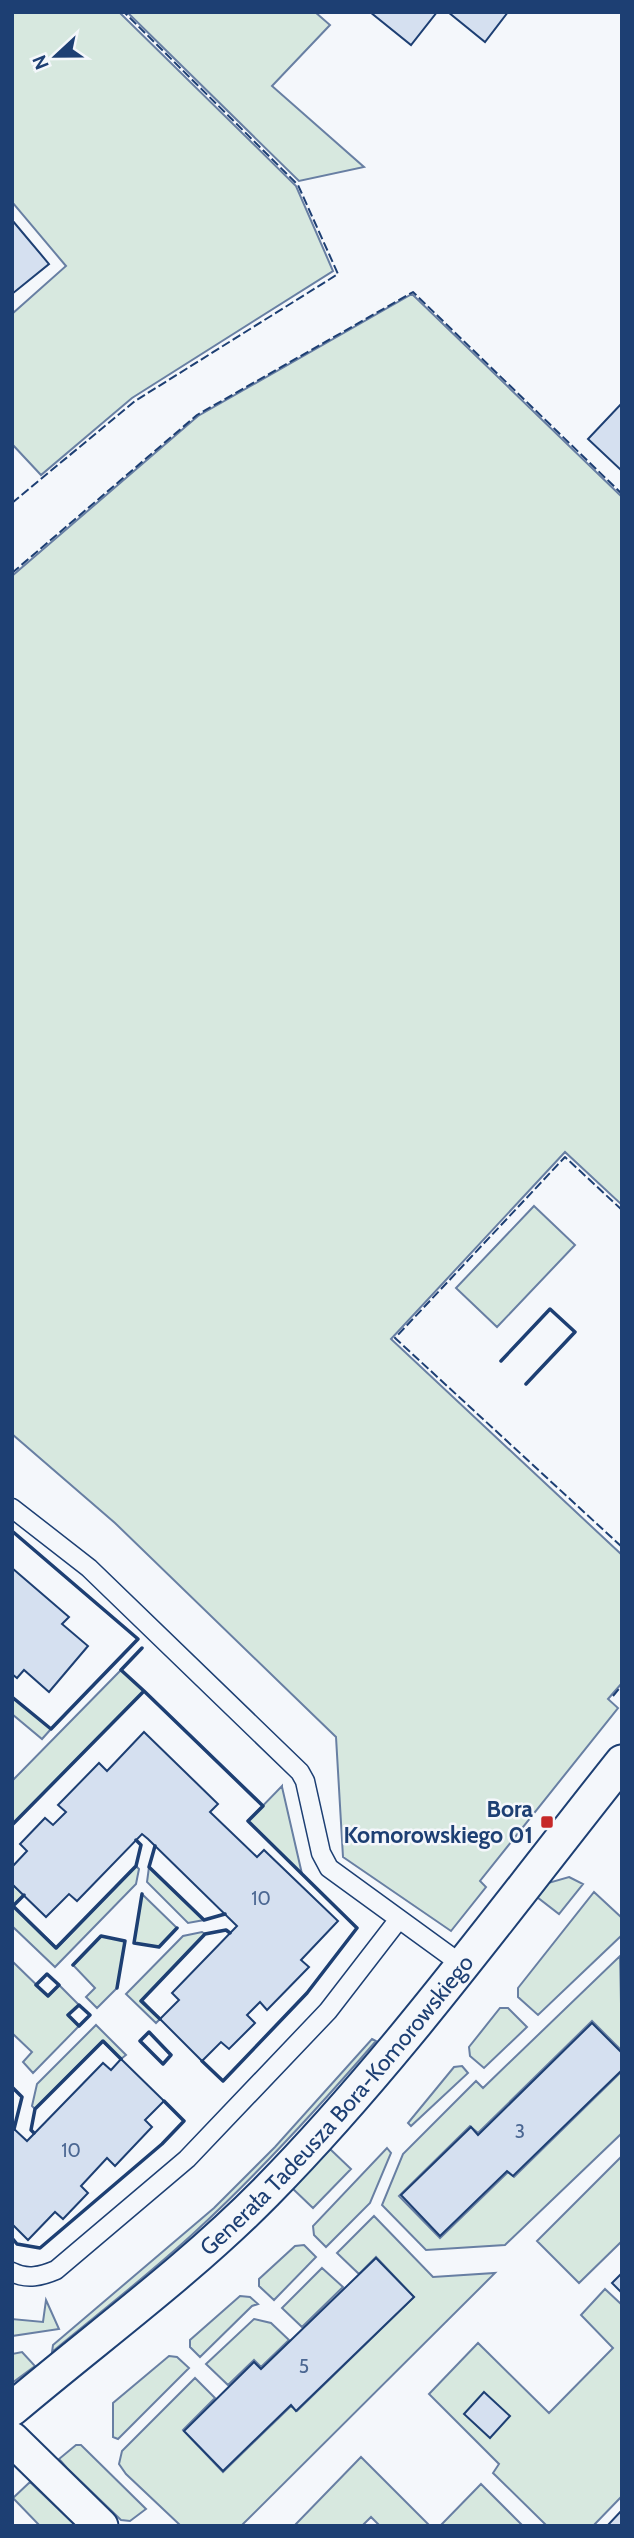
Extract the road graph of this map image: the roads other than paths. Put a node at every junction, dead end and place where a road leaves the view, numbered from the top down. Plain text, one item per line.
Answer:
1 (12, 1508) edge
2 (622, 1762) edge
3 (399, 1919) junction
4 (461, 1964) junction
5 (12, 2272) edge
6 (12, 2409) edge
7 (12, 2439) edge
8 (102, 2526) edge

1 - 3 lane
2 - 4 street, Generała Tadeusza Bora-Komorowskiego
3 - 4 lane
3 - 5 lane
4 - 6 street, Generała Tadeusza Bora-Komorowskiego
7 - 8 street

